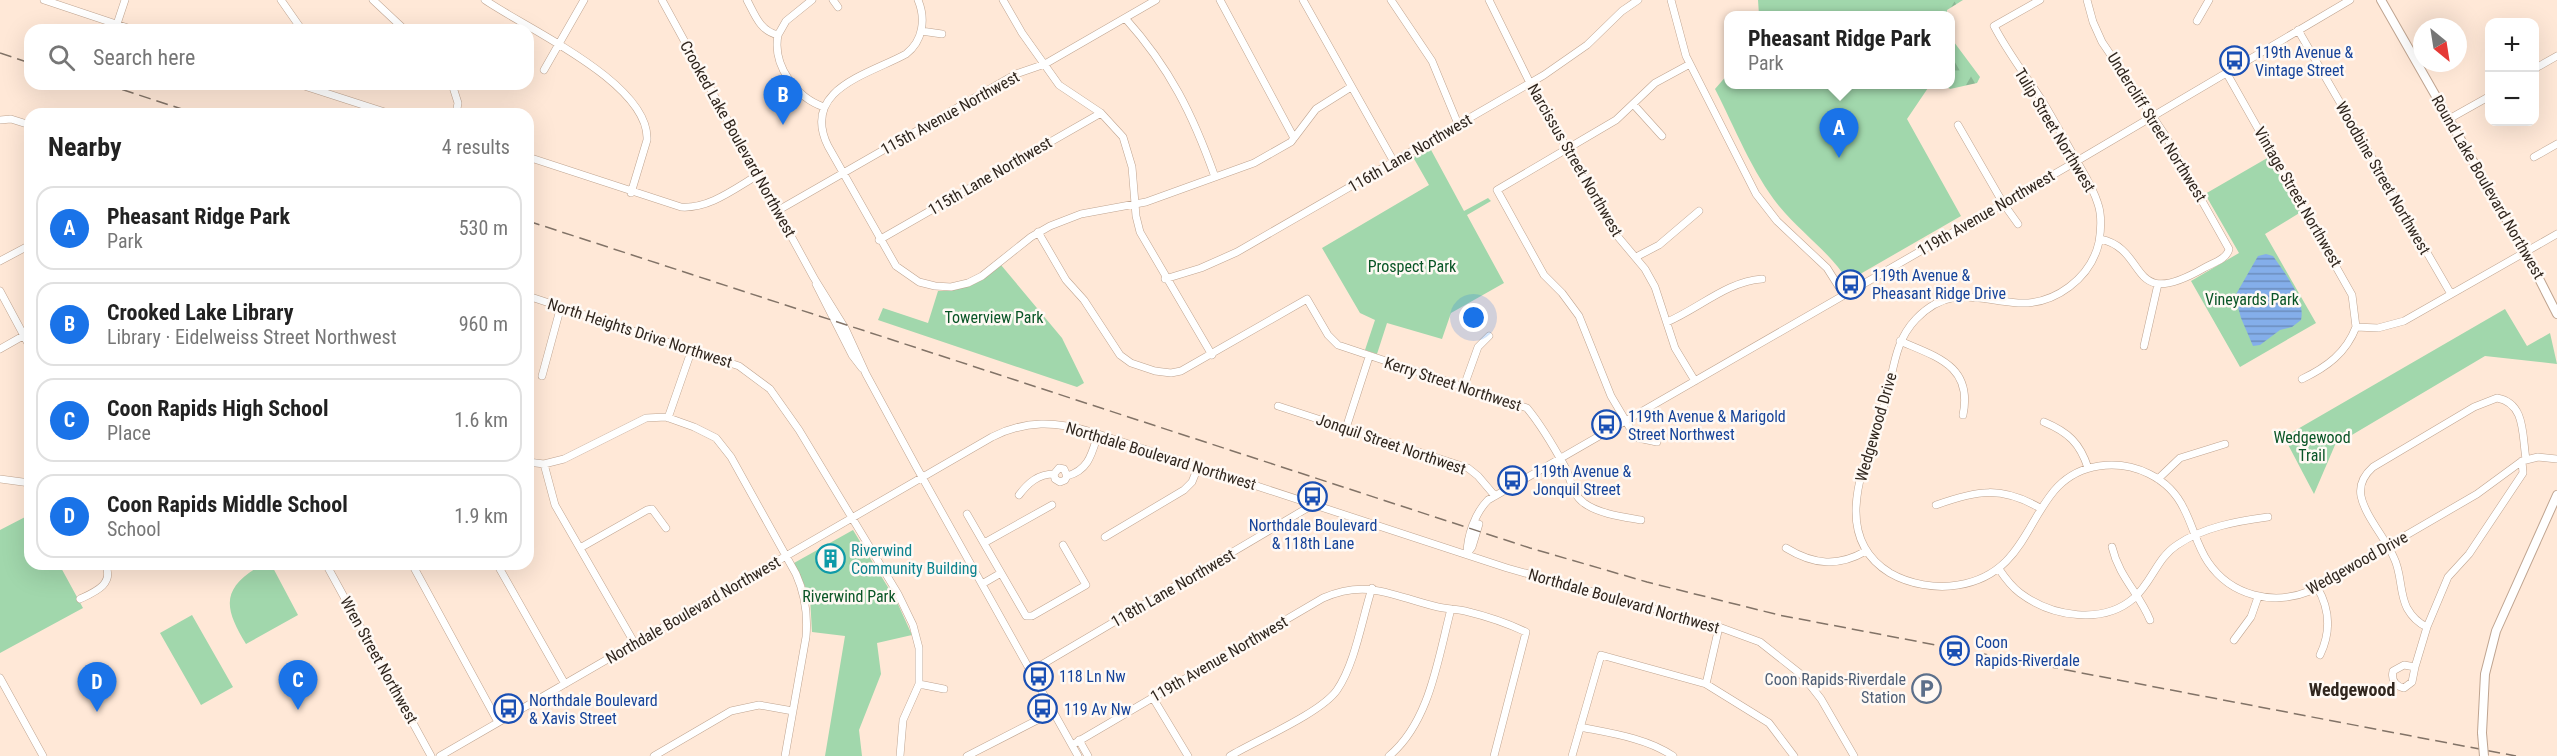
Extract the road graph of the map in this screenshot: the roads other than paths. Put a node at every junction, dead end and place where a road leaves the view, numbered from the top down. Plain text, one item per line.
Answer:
1 (44, 0) edge
2 (124, 0) edge
3 (280, 0) edge
4 (373, 0) edge
5 (485, 0) edge
6 (584, 0) edge
7 (662, 0) edge
8 (747, 0) edge
9 (812, 0) edge
10 (833, 0) edge
11 (918, 0) edge
12 (1003, 0) edge
13 (1156, 0) edge
14 (1220, 0) edge
15 (1304, 0) edge
16 (1391, 0) edge
17 (1489, 0) edge
18 (1638, 0) edge
19 (1671, 0) edge
20 (2040, 0) edge
21 (2087, 0) edge
22 (2209, 0) edge
23 (2350, 0) edge
24 (2381, 0) edge
25 (838, 7) dead end
26 (1125, 18) junction
27 (2198, 21) dead end
28 (108, 24) edge
29 (117, 24) edge
30 (298, 24) edge
31 (399, 24) edge
32 (525, 24) edge
33 (534, 29) edge
34 (2298, 30) junction
35 (921, 31) junction
36 (942, 34) dead end
37 (778, 35) junction
38 (559, 44) junction
39 (2557, 56) edge
40 (1045, 64) junction
41 (1690, 64) junction
42 (2539, 67) edge
43 (544, 70) dead end
44 (2226, 72) junction
45 (1530, 83) junction
46 (1351, 87) junction
47 (318, 90) edge
48 (454, 90) edge
49 (2485, 99) edge
50 (1634, 105) junction
51 (373, 108) edge
52 (457, 108) edge
53 (824, 108) junction
54 (1101, 113) junction
55 (2152, 115) junction
56 (2450, 119) junction
57 (0, 120) edge
58 (24, 123) edge
59 (1458, 124) junction
60 (1958, 124) dead end
61 (1662, 136) dead end
62 (1294, 138) junction
63 (2557, 144) edge
64 (1567, 149) junction
65 (2534, 158) dead end
66 (534, 159) edge
67 (2077, 161) junction
68 (1394, 162) junction
69 (843, 174) junction
70 (758, 176) junction
71 (1215, 177) junction
72 (631, 193) junction
73 (2002, 203) junction
74 (1135, 205) junction
75 (777, 211) junction
76 (1699, 211) dead end
77 (2018, 224) dead end
78 (1038, 232) junction
79 (2557, 234) edge
80 (2100, 239) junction
81 (879, 240) junction
82 (24, 248) edge
83 (2526, 252) junction
84 (1636, 257) junction
85 (0, 261) edge
86 (1165, 279) junction
87 (1762, 279) dead end
88 (2158, 284) junction
89 (0, 291) edge
90 (2451, 294) junction
91 (1844, 295) junction
92 (534, 298) edge
93 (561, 306) junction
94 (2557, 314) edge
95 (1667, 322) junction
96 (2356, 327) junction
97 (24, 329) edge
98 (24, 336) edge
99 (1489, 336) dead end
100 (1900, 342) junction
101 (2144, 346) dead end
102 (0, 349) edge
103 (692, 349) junction
104 (1212, 355) junction
105 (1369, 357) junction
106 (542, 376) dead end
107 (2302, 379) dead end
108 (1695, 381) junction
109 (1464, 386) junction
110 (1278, 406) dead end
111 (1963, 415) dead end
112 (668, 418) junction
113 (1626, 421) junction
114 (2044, 422) dead end
115 (1346, 428) junction
116 (1098, 434) junction
117 (1657, 442) dead end
118 (2225, 444) dead end
119 (1560, 459) junction
120 (2557, 459) edge
121 (2524, 460) junction
122 (534, 463) edge
123 (544, 464) junction
124 (1198, 467) junction
125 (2088, 468) junction
126 (923, 478) junction
127 (0, 479) edge
128 (2158, 479) junction
129 (24, 482) edge
130 (1019, 495) dead end
131 (2557, 495) edge
132 (1495, 496) junction
133 (1314, 504) junction
134 (1052, 505) dead end
135 (1936, 505) dead end
136 (2040, 508) junction
137 (967, 514) dead end
138 (2268, 517) dead end
139 (852, 520) junction
140 (1641, 520) dead end
141 (666, 528) dead end
142 (2195, 536) junction
143 (1105, 537) dead end
144 (984, 543) junction
145 (1063, 545) dead end
146 (2388, 546) junction
147 (2112, 547) dead end
148 (580, 548) junction
149 (1786, 549) dead end
150 (1866, 551) junction
151 (1467, 554) junction
152 (786, 557) junction
153 (107, 570) edge
154 (329, 570) edge
155 (415, 570) edge
156 (500, 570) edge
157 (1999, 570) junction
158 (1001, 573) junction
159 (982, 584) junction
160 (2317, 587) junction
161 (1372, 588) junction
162 (2137, 596) junction
163 (2258, 597) junction
164 (80, 599) dead end
165 (1451, 609) junction
166 (2150, 620) dead end
167 (1719, 627) junction
168 (2427, 627) junction
169 (2234, 640) dead end
170 (635, 644) junction
171 (2320, 656) dead end
172 (2415, 667) dead end
173 (1031, 671) junction
174 (0, 678) edge
175 (565, 684) junction
176 (919, 684) junction
177 (1706, 684) junction
178 (944, 689) dead end
179 (1153, 698) junction
180 (793, 711) junction
181 (1053, 711) junction
182 (498, 722) junction
183 (1580, 727) junction
184 (1079, 740) junction
185 (1072, 744) junction
186 (43, 756) edge
187 (431, 756) edge
188 (440, 756) edge
189 (654, 756) edge
190 (785, 756) edge
191 (900, 756) edge
192 (967, 756) edge
193 (1078, 756) edge
194 (1088, 756) edge
195 (1188, 756) edge
196 (1230, 756) edge
197 (1389, 756) edge
198 (1494, 756) edge
199 (1572, 756) edge
200 (1673, 756) edge
201 (1794, 756) edge
202 (1854, 756) edge
203 (2484, 756) edge

1 - 28 street
2 - 29 street
3 - 30 street
4 - 31 street
5 - 32 street
6 - 38 street
7 - 70 street, Crooked Lake Boulevard Northwest
8 - 37 street
9 - 37 street
10 - 25 street
11 - 35 street
12 - 40 street
13 - 26 street, 115th Avenue Northwest
14 - 62 street
15 - 46 street
16 - 59 street
17 - 45 street, Narcissus Street Northwest
18 - 45 street, 116th Lane Northwest
19 - 41 street
20 - 67 street, Tulip Street Northwest
21 - 55 street, Undercliff Street Northwest
22 - 27 street
23 - 34 street, 119th Avenue Northwest
24 - 56 main road, Round Lake Boulevard Northwest
26 - 40 street, 115th Avenue Northwest
26 - 71 street
33 - 38 street
34 - 44 street, 119th Avenue Northwest
34 - 90 street, Woodbine Street Northwest
35 - 36 street
35 - 53 street
37 - 53 street
38 - 43 street
38 - 72 street
39 - 42 street
40 - 54 street
40 - 69 street, 115th Avenue Northwest
41 - 50 street
41 - 91 street
44 - 55 street, 119th Avenue Northwest
44 - 96 street, Vintage Street Northwest
45 - 59 street, 116th Lane Northwest
45 - 64 street, Narcissus Street Northwest
46 - 62 street
46 - 68 street
47 - 51 street
48 - 52 street
49 - 56 street
50 - 61 street
50 - 64 street
53 - 69 street
54 - 74 street
54 - 81 street, 115th Lane Northwest
55 - 67 street, 119th Avenue Northwest
55 - 88 street, Undercliff Street Northwest
56 - 83 main road, Round Lake Boulevard Northwest
57 - 58 street
59 - 68 street, 116th Lane Northwest
60 - 73 street
62 - 71 street
63 - 65 street
64 - 84 street, Narcissus Street Northwest
64 - 113 street
66 - 72 street
67 - 73 street, 119th Avenue Northwest
67 - 80 street, Tulip Street Northwest
68 - 86 street, 116th Lane Northwest
69 - 75 street, 115th Avenue Northwest
69 - 81 street
70 - 72 street
70 - 75 street, Crooked Lake Boulevard Northwest
71 - 74 street
73 - 77 street
73 - 91 street, 119th Avenue Northwest
74 - 78 street
74 - 86 street
75 - 126 street, Crooked Lake Boulevard Northwest
76 - 84 street
78 - 81 street
78 - 104 street
79 - 83 street
80 - 88 street
80 - 100 street, Wedgewood Drive
82 - 85 street
83 - 90 street
83 - 94 main road, Round Lake Boulevard Northwest
84 - 95 street, Narcissus Street Northwest
86 - 104 street
87 - 95 street
88 - 101 street
89 - 97 street
90 - 96 street
91 - 108 street, 119th Avenue Northwest
92 - 93 street, North Heights Drive Northwest
93 - 103 street, North Heights Drive Northwest
93 - 106 street
95 - 108 street, Narcissus Street Northwest
96 - 107 street
98 - 102 street
99 - 109 street
100 - 111 street
100 - 150 street, Wedgewood Drive
103 - 112 street
103 - 139 street, North Heights Drive Northwest
104 - 105 street, Kerry Street Northwest
105 - 109 street, Kerry Street Northwest
105 - 115 street
108 - 113 street, 119th Avenue Northwest
109 - 119 street, Kerry Street Northwest
110 - 115 street, Jonquil Street Northwest
112 - 123 street
112 - 152 street
113 - 117 street
113 - 119 street, 119th Avenue Northwest
114 - 125 street
115 - 132 street, Jonquil Street Northwest
116 - 124 street, Northdale Boulevard Northwest
116 - 126 street, Northdale Boulevard Northwest
116 - 130 street
118 - 128 street
119 - 132 street, 119th Avenue Northwest
119 - 140 street, Kerry Street Northwest
120 - 121 street
121 - 146 street, Wedgewood Drive
121 - 146 street
121 - 168 street
122 - 123 street
123 - 148 street
124 - 133 street, Northdale Boulevard Northwest
124 - 143 street
125 - 128 street, Wedgewood Drive
125 - 136 street, Wedgewood Drive
126 - 139 street, Northdale Boulevard Northwest
126 - 159 street, Crooked Lake Boulevard Northwest
127 - 129 street
128 - 142 street, Wedgewood Drive
131 - 203 main road, bridge
132 - 151 street, 119th Avenue Northwest
133 - 151 street, Northdale Boulevard Northwest
133 - 173 street, 118th Lane Northwest
134 - 144 street
135 - 136 street
136 - 157 street, Wedgewood Drive
137 - 144 street
138 - 142 street
139 - 152 street, Northdale Boulevard Northwest
139 - 176 street, North Heights Drive Northwest
141 - 148 street
142 - 162 street
142 - 163 street, Wedgewood Drive
144 - 158 street
145 - 158 street
146 - 160 street, Wedgewood Drive
146 - 168 street
147 - 162 street
148 - 170 street
149 - 150 street
150 - 157 street, Wedgewood Drive
151 - 167 street, Northdale Boulevard Northwest
152 - 170 street, Northdale Boulevard Northwest
152 - 180 street
153 - 164 street
154 - 187 street, Wren Street Northwest
155 - 182 street
156 - 175 street
157 - 162 street
158 - 159 street
159 - 173 street, Crooked Lake Boulevard Northwest
160 - 163 street, Wedgewood Drive
160 - 171 street
161 - 165 street
161 - 179 street, 119th Avenue Northwest
161 - 196 street
162 - 166 street
163 - 169 street
165 - 197 street
165 - 198 street
167 - 177 street
167 - 202 street, Northdale Boulevard Northwest
168 - 172 street
170 - 175 street, Northdale Boulevard Northwest
173 - 181 street, Crooked Lake Boulevard Northwest
174 - 186 street
175 - 182 street, Northdale Boulevard Northwest
176 - 178 street
176 - 191 street
177 - 183 street
177 - 201 street
179 - 184 street, 119th Avenue Northwest
179 - 195 street
180 - 189 street
180 - 190 street
181 - 185 street, Crooked Lake Boulevard Northwest
181 - 192 street
182 - 188 street, Northdale Boulevard Northwest
183 - 199 street
183 - 200 street
184 - 185 street, 119th Avenue Northwest
184 - 194 street
185 - 193 street, Crooked Lake Boulevard Northwest

